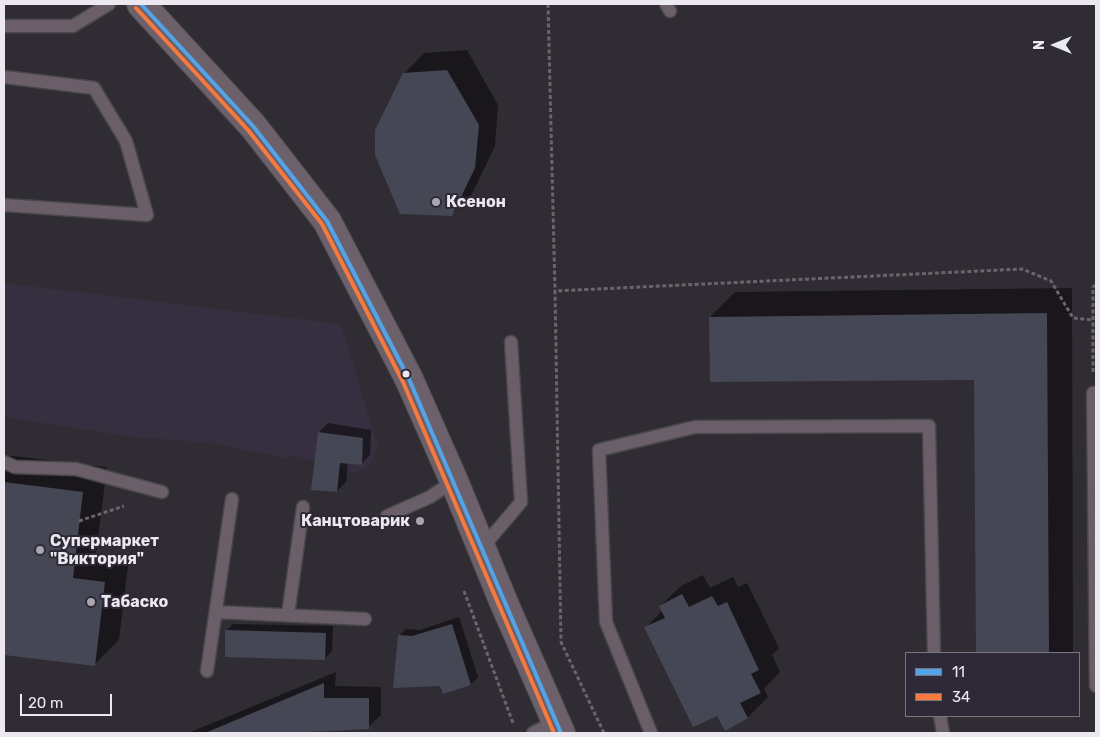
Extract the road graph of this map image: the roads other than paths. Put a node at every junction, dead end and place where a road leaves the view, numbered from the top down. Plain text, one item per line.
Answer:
1 (109, 4) edge
2 (141, 4) edge
3 (4, 26) edge
4 (4, 77) edge
5 (4, 205) edge
6 (510, 342) dead end
7 (1095, 393) edge
8 (4, 462) edge
9 (454, 480) junction
10 (162, 492) road end
11 (232, 499) dead end
12 (303, 507) dead end
13 (387, 516) dead end
14 (482, 548) junction
15 (216, 612) junction
16 (288, 615) junction
17 (365, 619) dead end
18 (934, 652) edge
19 (207, 671) dead end
20 (1096, 686) edge
21 (940, 717) edge
22 (550, 729) edge
23 (651, 733) edge
24 (943, 733) edge

1 - 3 lane
2 - 9 street
4 - 5 lane
6 - 14 lane
7 - 20 lane
8 - 10 lane
9 - 13 lane
9 - 14 street
11 - 15 lane
12 - 16 lane
14 - 22 street
15 - 16 lane
15 - 19 lane
16 - 17 lane
18 - 23 lane
21 - 24 lane

